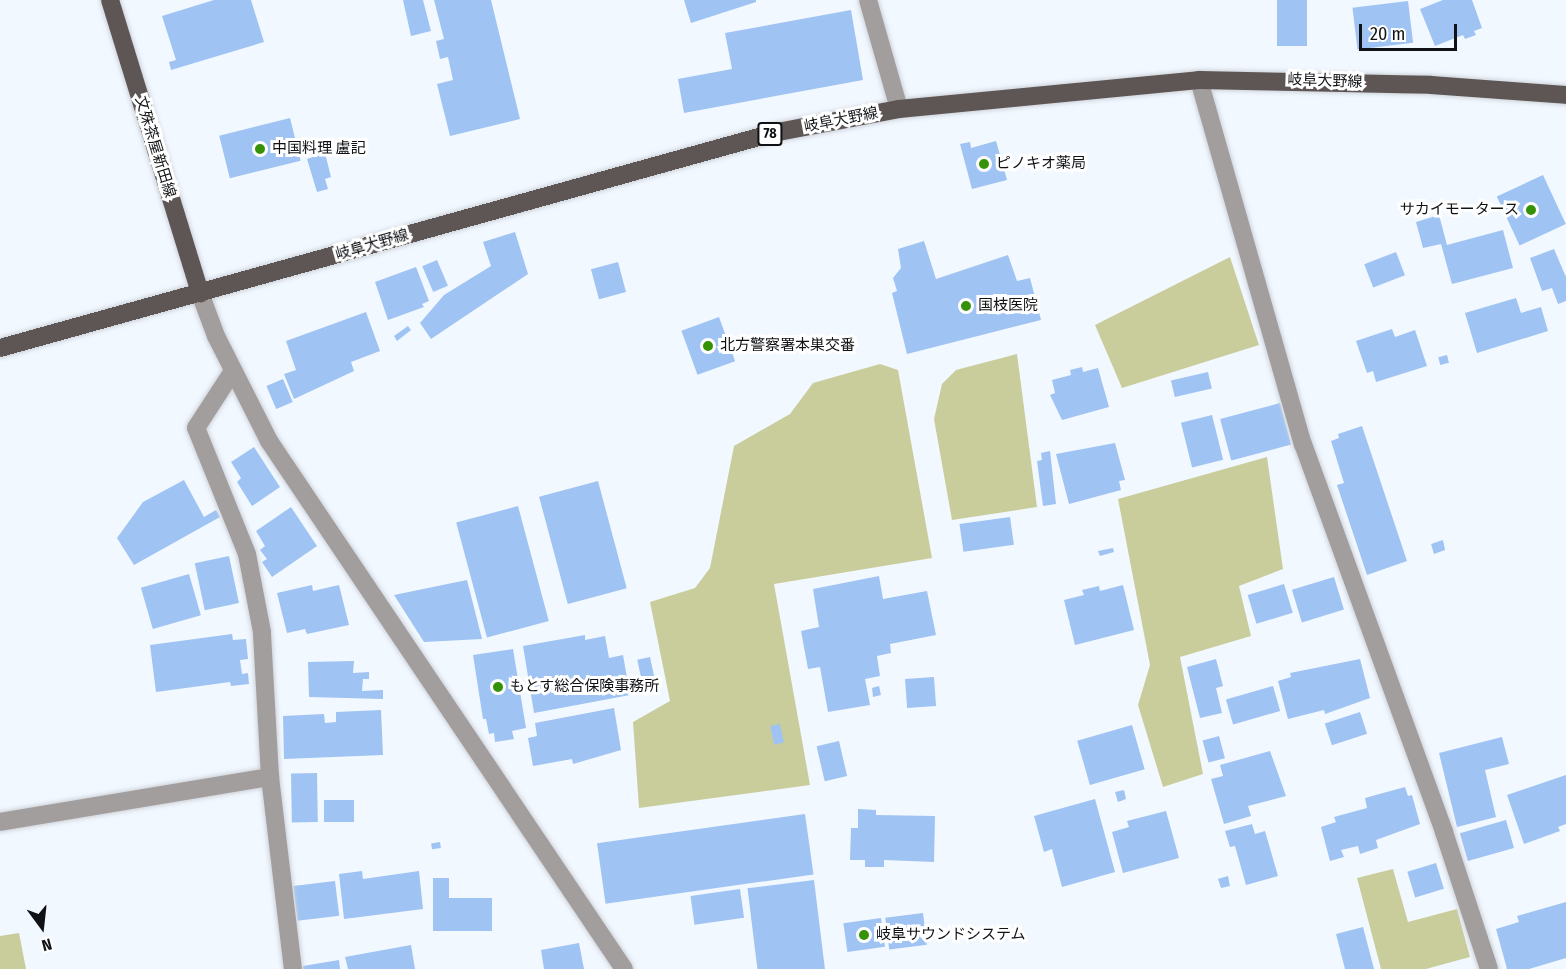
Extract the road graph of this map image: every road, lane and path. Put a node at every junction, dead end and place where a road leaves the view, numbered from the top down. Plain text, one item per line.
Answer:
1 (110, 0) edge
2 (868, 0) edge
3 (1199, 81) junction
4 (1566, 95) edge
5 (899, 109) junction
6 (200, 293) junction
7 (0, 348) edge
8 (233, 371) junction
9 (270, 777) junction
10 (0, 822) edge
11 (293, 969) edge
12 (624, 969) edge
13 (1489, 969) edge

1 - 6 main road, 文殊茶屋新田線
2 - 5 street
3 - 4 main road, 岐阜大野線 / 78
3 - 5 main road, 岐阜大野線 / 78
3 - 13 street
5 - 6 main road, 岐阜大野線 / 78
6 - 7 main road, 岐阜大野線 / 78
6 - 8 street
8 - 9 street
8 - 12 street
9 - 10 street
9 - 11 street

